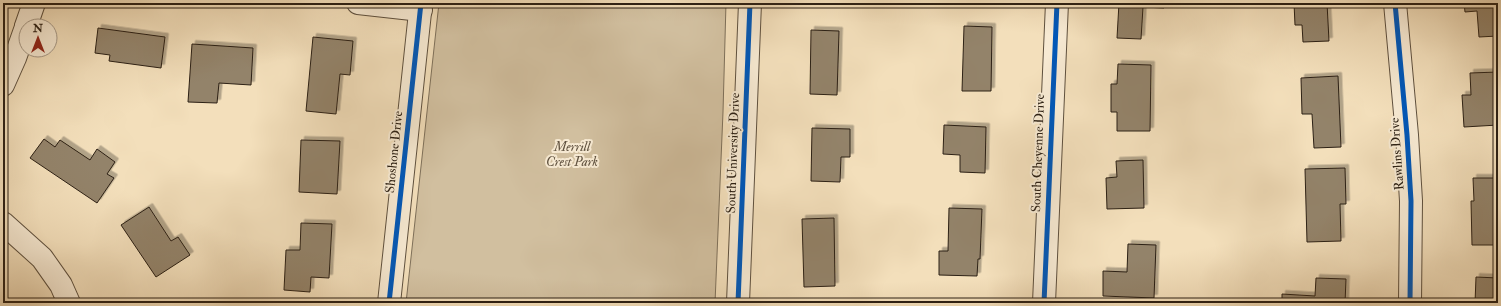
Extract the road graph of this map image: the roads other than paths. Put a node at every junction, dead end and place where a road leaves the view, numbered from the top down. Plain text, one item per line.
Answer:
1 (34, 3) edge
2 (358, 3) edge
3 (750, 3) edge
4 (1056, 3) edge
5 (1395, 3) edge
6 (421, 6) edge
7 (29, 18) edge
8 (18, 52) edge
9 (3, 85) edge
10 (3, 223) edge
11 (69, 303) edge
12 (389, 303) edge
13 (738, 303) edge
14 (1044, 303) edge
15 (1410, 303) edge

1 - 7 street
2 - 6 street
3 - 13 street, South University Drive
4 - 14 street, South Cheyenne Drive
5 - 15 street, Rawlins Drive
6 - 12 street, Shoshone Drive
8 - 9 street
10 - 11 street

